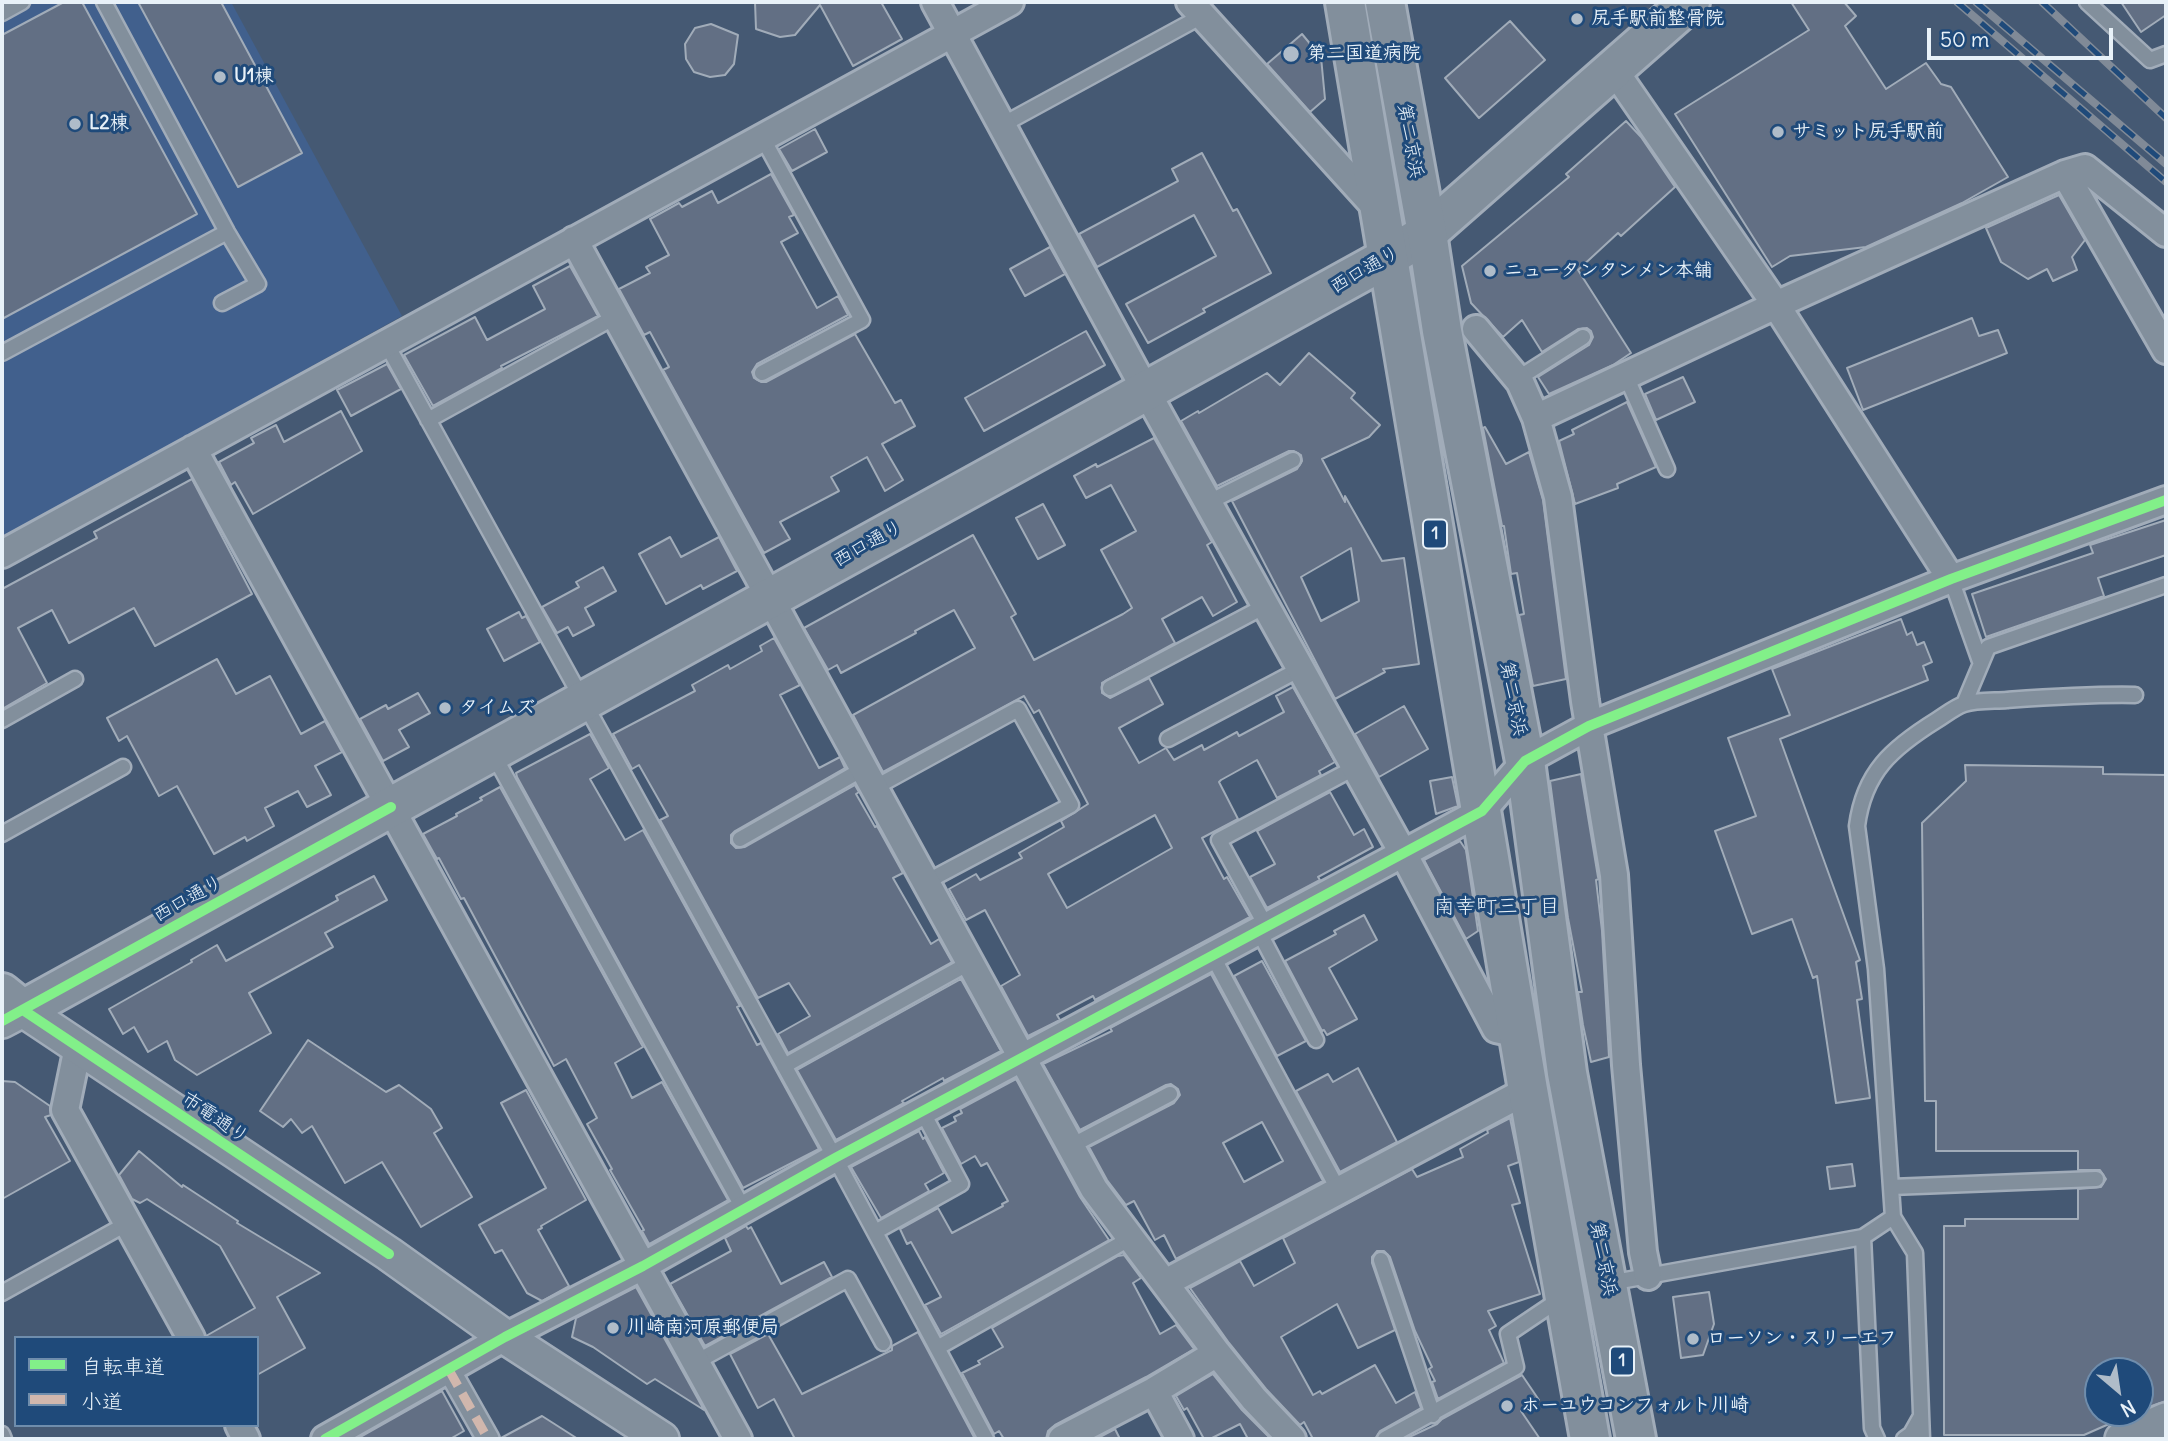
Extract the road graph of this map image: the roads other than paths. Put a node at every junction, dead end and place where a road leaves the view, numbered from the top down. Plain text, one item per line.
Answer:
1 (22, 2) edge
2 (104, 2) edge
3 (934, 2) edge
4 (1010, 2) edge
5 (1345, 2) edge
6 (1385, 2) edge
7 (1690, 2) edge
8 (2087, 2) edge
9 (1196, 9) edge
10 (2, 13) edge
11 (952, 34) junction
12 (2166, 54) edge
13 (1614, 70) junction
14 (1002, 125) junction
15 (762, 137) junction
16 (2065, 174) junction
17 (1381, 214) junction
18 (227, 232) junction
19 (1427, 233) junction
20 (2166, 233) edge
21 (574, 240) junction
22 (1387, 258) junction
23 (222, 303) dead end
24 (1776, 305) junction
25 (615, 317) junction
26 (1476, 329) dead end
27 (1583, 337) dead end
28 (386, 343) junction
29 (2166, 350) edge
30 (2, 353) edge
31 (762, 373) dead end
32 (1626, 376) junction
33 (1517, 379) junction
34 (1146, 391) junction
35 (1536, 418) junction
36 (428, 420) junction
37 (193, 449) junction
38 (1293, 460) dead end
39 (1667, 469) dead end
40 (2166, 500) edge
41 (1209, 502) junction
42 (2, 554) edge
43 (1951, 579) junction
44 (2166, 585) edge
45 (770, 598) junction
46 (1267, 604) junction
47 (1981, 664) junction
48 (1302, 668) junction
49 (75, 679) dead end
50 (1110, 688) dead end
51 (2135, 695) dead end
52 (583, 701) junction
53 (1964, 704) junction
54 (2, 720) edge
55 (1589, 726) junction
56 (1168, 739) dead end
57 (492, 751) junction
58 (1525, 761) junction
59 (122, 767) dead end
60 (1356, 767) junction
61 (868, 779) junction
62 (391, 807) junction
63 (1482, 811) junction
64 (2, 834) edge
65 (740, 839) dead end
66 (1404, 853) junction
67 (926, 882) junction
68 (1262, 928) junction
69 (1212, 955) junction
70 (971, 962) junction
71 (9, 1008) edge
72 (1520, 1034) junction
73 (1316, 1040) dead end
74 (78, 1047) junction
75 (1023, 1057) junction
76 (784, 1066) junction
77 (1528, 1090) junction
78 (1170, 1094) dead end
79 (922, 1111) junction
80 (1071, 1146) junction
81 (835, 1158) junction
82 (2096, 1180) dead end
83 (1891, 1187) junction
84 (1339, 1191) junction
85 (743, 1208) junction
86 (1893, 1217) junction
87 (128, 1223) junction
88 (875, 1232) junction
89 (1863, 1237) junction
90 (1131, 1238) junction
91 (1381, 1260) dead end
92 (643, 1266) junction
93 (1648, 1276) junction
94 (1165, 1283) junction
95 (1607, 1283) junction
96 (2, 1293) edge
97 (1564, 1297) junction
98 (190, 1336) edge
99 (505, 1337) junction
100 (883, 1343) dead end
101 (937, 1348) junction
102 (1217, 1353) junction
103 (696, 1362) junction
104 (449, 1370) junction
105 (1154, 1391) junction
106 (1433, 1415) junction
107 (1921, 1417) junction
108 (2166, 1420) edge
109 (2, 1434) edge
110 (4, 1439) edge
111 (325, 1439) edge
112 (488, 1439) edge
113 (662, 1439) edge
114 (738, 1439) edge
115 (986, 1439) edge
116 (1062, 1439) edge
117 (1180, 1439) edge
118 (1292, 1439) edge
119 (1385, 1439) edge
120 (1590, 1439) edge
121 (1636, 1439) edge
122 (1877, 1439) edge
123 (1904, 1439) edge
124 (1922, 1439) edge
125 (2122, 1439) edge

1 - 10 lane
2 - 18 lane
3 - 11 street
4 - 11 street
5 - 17 main road, 1
6 - 19 main road, 第二京浜 / 1
7 - 13 main road, 西口通り
8 - 12 lane
9 - 14 lane
9 - 17 street
11 - 14 street
11 - 15 street
13 - 19 main road, 西口通り
13 - 24 street
14 - 34 street
15 - 21 street
15 - 31 lane
16 - 20 street
16 - 24 street
16 - 29 street
17 - 22 main road, 1
18 - 23 lane
18 - 30 lane
19 - 22 main road, 西口通り
19 - 58 main road, 第二京浜 / 1
21 - 25 street
21 - 28 street
22 - 34 main road, 西口通り
22 - 63 main road, 1
24 - 32 street
24 - 43 street
25 - 36 lane
25 - 45 street
26 - 33 street
27 - 33 lane
28 - 36 lane
28 - 37 street
32 - 35 street
32 - 39 lane
33 - 35 street
34 - 41 street
34 - 45 main road, 西口通り
35 - 55 street
36 - 52 lane
37 - 42 street
37 - 62 street
38 - 41 lane
40 - 43 street
41 - 46 street
43 - 47 lane
43 - 55 street
44 - 47 lane
45 - 52 main road, 西口通り
45 - 61 street
46 - 48 street
46 - 50 lane
47 - 53 lane
48 - 56 lane
48 - 60 street
49 - 54 lane
51 - 53 lane
52 - 57 main road, 西口通り
52 - 76 lane
53 - 83 lane
55 - 58 street
55 - 93 street
57 - 62 main road, 西口通り
57 - 85 lane
58 - 63 street
58 - 95 main road, 第二京浜 / 1
59 - 64 lane
60 - 66 street
60 - 68 lane
61 - 65 lane
61 - 67 street
61 - 67 lane
62 - 71 main road, 西口通り
62 - 92 street
63 - 66 street
63 - 72 main road, 1
66 - 68 street
66 - 72 street
67 - 70 street
68 - 69 street
68 - 73 lane
69 - 75 street
69 - 84 lane
70 - 75 street
70 - 76 lane
71 - 74 street, 市電通り
72 - 77 main road, 1
74 - 87 street
74 - 99 street, 市電通り
75 - 79 street
75 - 80 street
76 - 81 lane
77 - 84 street
77 - 97 main road, 1
78 - 80 lane
79 - 81 street
79 - 88 lane
80 - 90 street
81 - 85 street
81 - 88 lane
82 - 83 lane
83 - 86 lane
84 - 94 street
85 - 92 street
86 - 89 lane
86 - 107 lane
87 - 96 lane
87 - 98 street
88 - 101 lane
89 - 93 lane
89 - 122 lane
90 - 94 street
90 - 101 lane
91 - 106 lane
92 - 99 street
92 - 103 street
93 - 95 lane
94 - 102 street
95 - 97 street
95 - 121 main road, 第二京浜 / 1
97 - 106 lane
97 - 120 main road, 1
99 - 104 street
99 - 113 street, 市電通り
100 - 103 lane
101 - 115 lane
102 - 105 street
102 - 118 street
103 - 114 street
104 - 111 street
104 - 112 street
105 - 116 street
105 - 117 street
106 - 119 lane
107 - 123 lane
107 - 124 lane
108 - 125 street
109 - 110 lane

